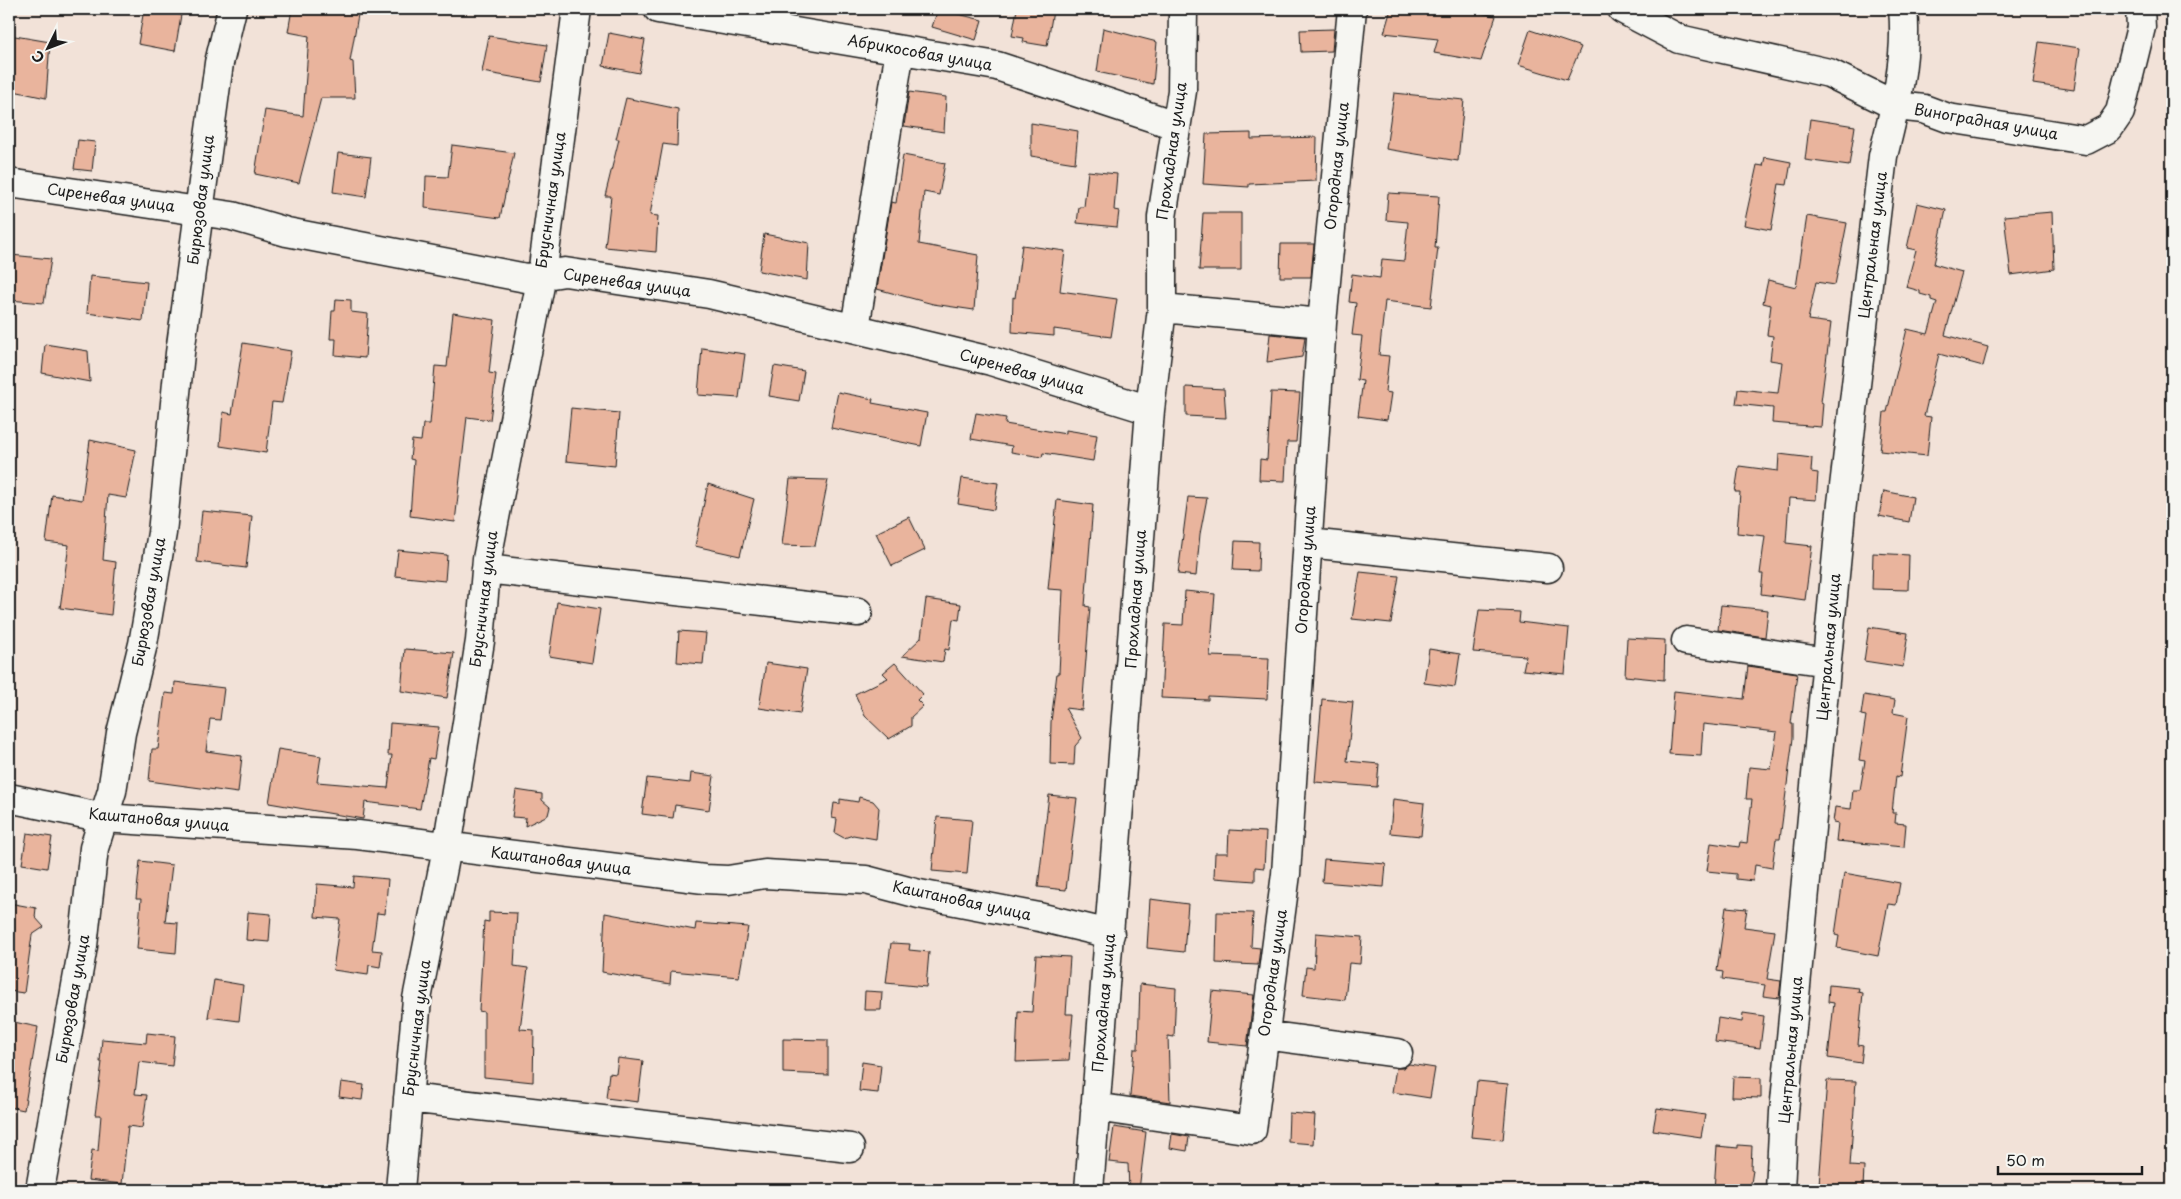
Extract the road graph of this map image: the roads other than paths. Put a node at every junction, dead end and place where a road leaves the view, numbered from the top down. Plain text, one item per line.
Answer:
1 (232, 9) edge
2 (577, 9) edge
3 (658, 9) edge
4 (1183, 9) edge
5 (1352, 9) edge
6 (1622, 9) edge
7 (1903, 9) edge
8 (2141, 18) edge
9 (900, 50) junction
10 (1896, 106) junction
11 (1175, 125) junction
12 (9, 183) edge
13 (200, 211) junction
14 (542, 275) junction
15 (1162, 308) junction
16 (1322, 323) junction
17 (855, 328) junction
18 (1150, 410) junction
19 (1308, 543) junction
20 (1548, 568) dead end
21 (486, 569) junction
22 (858, 612) dead end
23 (1686, 641) dead end
24 (1827, 662) junction
25 (9, 798) edge
26 (104, 818) junction
27 (447, 848) junction
28 (1110, 934) junction
29 (1264, 1035) junction
30 (1398, 1053) dead end
31 (408, 1098) junction
32 (1096, 1107) junction
33 (850, 1148) dead end
34 (40, 1190) edge
35 (400, 1190) edge
36 (1089, 1190) edge
37 (1780, 1190) edge

1 - 13 street, Бирюзовая улица
2 - 14 street, Брусничная улица
3 - 9 street, Абрикосовая улица
4 - 11 street, Прохладная улица
5 - 16 street, Огородная улица
6 - 10 street, Виноградная улица
7 - 10 street, Центральная улица
8 - 10 street, Виноградная улица
9 - 11 street, Абрикосовая улица
9 - 17 street
10 - 24 street, Центральная улица
11 - 15 street, Прохладная улица
12 - 13 street, Сиреневая улица
13 - 14 street, Сиреневая улица
13 - 26 street, Бирюзовая улица
14 - 17 street, Сиреневая улица
14 - 21 street, Брусничная улица
15 - 16 street
15 - 18 street, Прохладная улица
16 - 19 street, Огородная улица
17 - 18 street, Сиреневая улица
18 - 28 street, Прохладная улица
19 - 20 street
19 - 29 street, Огородная улица
21 - 22 street
21 - 27 street, Брусничная улица
23 - 24 street
24 - 37 street, Центральная улица
25 - 26 street, Каштановая улица
26 - 27 street, Каштановая улица
26 - 34 street, Бирюзовая улица
27 - 28 street, Каштановая улица
27 - 31 street, Брусничная улица
28 - 32 street, Прохладная улица
29 - 30 street
29 - 32 street, Огородная улица
31 - 33 street
31 - 35 street, Брусничная улица
32 - 36 street, Прохладная улица

